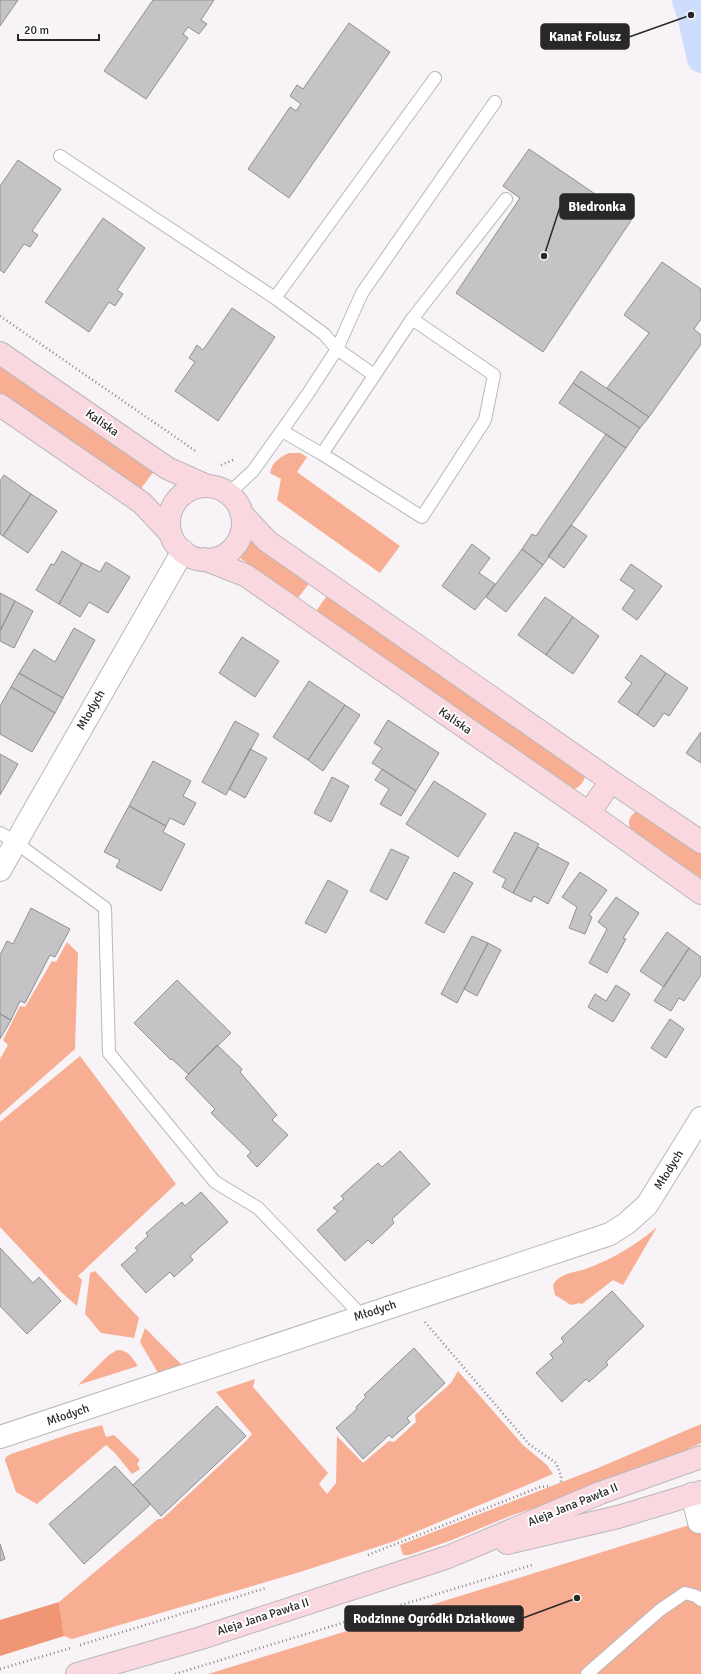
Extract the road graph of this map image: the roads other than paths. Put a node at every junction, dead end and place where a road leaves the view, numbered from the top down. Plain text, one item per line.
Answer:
1 (436, 78) dead end
2 (495, 102) dead end
3 (60, 156) dead end
4 (506, 199) dead end
5 (275, 298) junction
6 (412, 319) junction
7 (337, 349) junction
8 (0, 353) edge
9 (374, 375) junction
10 (0, 404) edge
11 (282, 432) junction
12 (322, 454) junction
13 (207, 486) junction
14 (228, 494) junction
15 (241, 513) junction
16 (170, 533) junction
17 (183, 551) junction
18 (204, 559) junction
19 (611, 781) junction
20 (588, 813) junction
21 (7, 837) edge
22 (701, 842) edge
23 (0, 870) edge
24 (701, 892) edge
25 (701, 1118) edge
26 (362, 1316) junction
27 (0, 1437) edge
28 (701, 1457) edge
29 (697, 1493) edge
30 (700, 1526) edge
31 (448, 1557) junction
32 (701, 1600) edge
33 (77, 1674) edge
34 (587, 1674) edge

1 - 5 lane
2 - 7 lane
3 - 5 lane
4 - 6 lane
5 - 7 lane
6 - 9 lane
6 - 12 lane
7 - 9 lane
7 - 11 lane
8 - 13 street, Kaliska
9 - 12 lane
10 - 16 street
11 - 12 lane
11 - 14 lane
13 - 14 street
13 - 16 street
14 - 15 street
15 - 18 street
15 - 19 street
16 - 17 street
17 - 18 street
17 - 21 street, Młodych
18 - 20 street, Kaliska
19 - 20 street
19 - 22 street
20 - 24 street, Kaliska
21 - 23 street, Młodych
21 - 26 lane
25 - 26 street, Młodych
26 - 27 street, Młodych
28 - 31 street, Aleja Jana Pawła II
29 - 30 street
29 - 31 street, Aleja Jana Pawła II
31 - 33 street, Aleja Jana Pawła II
32 - 34 lane

